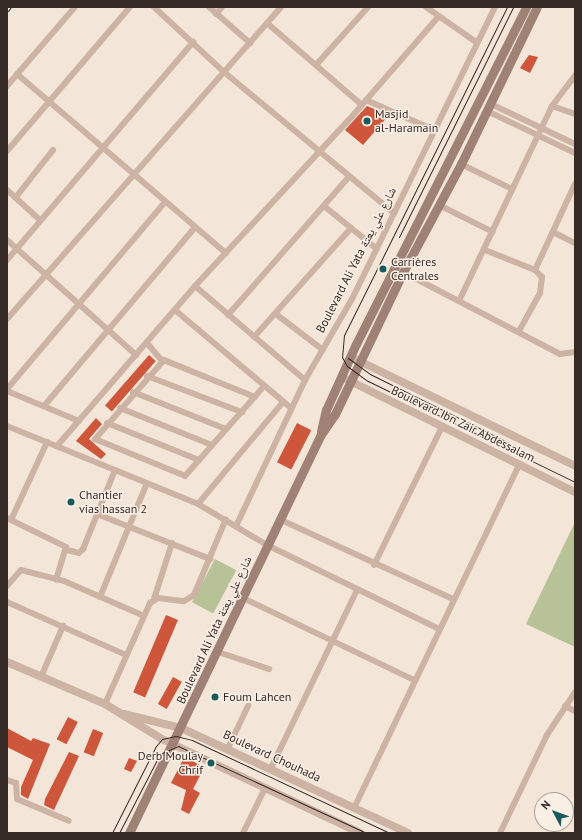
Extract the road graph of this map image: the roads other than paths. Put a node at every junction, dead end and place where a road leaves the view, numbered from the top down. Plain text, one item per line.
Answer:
1 (75, 7) edge
2 (130, 7) edge
3 (154, 7) edge
4 (209, 7) edge
5 (222, 7) edge
6 (280, 7) edge
7 (368, 7) edge
8 (426, 7) edge
9 (495, 7) edge
10 (526, 7) edge
11 (537, 7) edge
12 (216, 14) junction
13 (438, 17) junction
14 (267, 23) junction
15 (193, 42) junction
16 (476, 42) junction
17 (250, 43) junction
18 (316, 65) junction
19 (224, 72) junction
20 (18, 74) junction
21 (575, 75) edge
22 (7, 86) edge
23 (49, 102) junction
24 (364, 102) junction
25 (552, 106) junction
26 (489, 108) junction
27 (575, 114) edge
28 (541, 129) junction
29 (434, 130) junction
30 (538, 135) junction
31 (575, 144) edge
32 (100, 147) junction
33 (53, 150) dead end
34 (7, 151) edge
35 (319, 153) junction
36 (575, 153) edge
37 (461, 164) junction
38 (132, 173) junction
39 (349, 177) junction
40 (575, 184) edge
41 (512, 189) junction
42 (7, 190) edge
43 (16, 197) junction
44 (165, 202) junction
45 (439, 205) junction
46 (324, 206) junction
47 (394, 214) junction
48 (40, 220) junction
49 (195, 227) junction
50 (351, 228) junction
51 (493, 232) junction
52 (553, 232) junction
53 (7, 240) edge
54 (575, 243) edge
55 (17, 248) junction
56 (376, 249) junction
57 (485, 250) junction
58 (226, 253) junction
59 (7, 260) edge
60 (535, 270) junction
61 (402, 272) junction
62 (46, 275) junction
63 (195, 286) junction
64 (459, 300) junction
65 (78, 303) junction
66 (175, 310) junction
67 (228, 314) junction
68 (276, 314) junction
69 (7, 319) edge
70 (108, 330) junction
71 (519, 331) junction
72 (254, 337) junction
73 (147, 343) junction
74 (323, 350) junction
75 (575, 352) edge
76 (136, 355) junction
77 (355, 359) junction
78 (162, 361) junction
79 (147, 376) junction
80 (342, 377) junction
81 (305, 380) junction
82 (350, 381) junction
83 (264, 386) junction
84 (7, 390) edge
85 (133, 392) junction
86 (255, 397) junction
87 (283, 402) junction
88 (44, 406) junction
89 (120, 408) junction
90 (291, 408) junction
91 (242, 412) junction
92 (79, 421) junction
93 (107, 423) junction
94 (7, 426) edge
95 (442, 427) junction
96 (226, 430) junction
97 (320, 436) junction
98 (47, 442) junction
99 (212, 445) junction
100 (57, 446) junction
101 (199, 460) junction
102 (519, 465) junction
103 (575, 466) edge
104 (115, 470) junction
105 (147, 483) junction
106 (575, 492) edge
107 (198, 504) junction
108 (97, 514) junction
109 (9, 519) edge
110 (226, 519) junction
111 (279, 519) junction
112 (237, 524) junction
113 (130, 525) junction
114 (172, 543) junction
115 (267, 545) junction
116 (67, 550) junction
117 (210, 559) junction
118 (374, 565) junction
119 (56, 579) junction
120 (7, 586) edge
121 (357, 590) junction
122 (100, 597) junction
123 (243, 598) junction
124 (154, 599) junction
125 (453, 599) junction
126 (7, 602) edge
127 (142, 615) junction
128 (63, 626) junction
129 (439, 628) junction
130 (332, 640) junction
131 (218, 652) junction
132 (126, 655) junction
133 (7, 662) edge
134 (269, 669) dead end
135 (41, 677) junction
136 (414, 680) junction
137 (574, 696) edge
138 (105, 704) junction
139 (248, 706) dead end
140 (565, 706) junction
141 (575, 711) edge
142 (122, 713) junction
143 (182, 728) junction
144 (173, 744) junction
145 (228, 748) junction
146 (271, 768) junction
147 (7, 780) edge
148 (265, 788) junction
149 (354, 808) junction
150 (69, 821) dead end
151 (349, 831) edge
152 (129, 833) edge
153 (243, 833) edge
154 (360, 833) edge
155 (408, 833) edge
156 (500, 833) edge

1 - 20 street
2 - 23 street
3 - 15 street
4 - 12 street
5 - 12 street
6 - 14 street
7 - 18 street
8 - 13 street
9 - 16 street, Boulevard Ali Yata شارع علي يعتة
10 - 77 main road, Boulevard Ali Yata شارع علي يعتة
11 - 26 main road, Boulevard Ali Yata شارع علي يعتة
12 - 17 street
13 - 16 street
13 - 24 street
14 - 17 street
14 - 18 street
15 - 19 street
15 - 32 street
16 - 29 street, Boulevard Ali Yata شارع علي يعتة
17 - 19 street
18 - 24 street
19 - 35 street
19 - 38 street
20 - 22 street
20 - 23 street
21 - 25 street
23 - 32 street
23 - 34 street
24 - 29 street
24 - 35 street
25 - 27 street
25 - 28 street
26 - 28 street
26 - 30 street
26 - 37 main road, Boulevard Ali Yata شارع علي يعتة
28 - 30 street
28 - 31 street
29 - 47 street, Boulevard Ali Yata شارع علي يعتة
30 - 36 street
30 - 41 street
32 - 38 street
32 - 48 street
33 - 43 street
35 - 39 street
35 - 58 street
37 - 41 street
37 - 45 main road, Boulevard Ali Yata شارع علي يعتة
38 - 44 street
38 - 62 street
39 - 46 street
39 - 47 street
40 - 52 street
41 - 51 street
42 - 43 street
43 - 48 street
44 - 49 street
44 - 65 street
45 - 51 street
45 - 61 main road, Boulevard Ali Yata شارع علي يعتة
46 - 50 street
46 - 67 street
47 - 56 street, Boulevard Ali Yata شارع علي يعتة
48 - 55 street
49 - 58 street
49 - 70 street
50 - 56 street
50 - 68 street
51 - 57 street
52 - 54 street
52 - 60 street
53 - 55 street
55 - 59 street
55 - 62 street
56 - 74 street, Boulevard Ali Yata شارع علي يعتة
57 - 60 street
57 - 64 street
58 - 63 street
60 - 71 street
61 - 64 street
61 - 77 main road, Boulevard Ali Yata شارع علي يعتة
62 - 65 street
62 - 69 street
63 - 66 street
63 - 67 street
64 - 71 street
65 - 70 street
65 - 84 street
66 - 73 street
66 - 83 street
67 - 72 street
68 - 72 street
68 - 74 street
70 - 76 street
70 - 88 street
71 - 75 street
72 - 81 street
73 - 76 street
73 - 78 street
74 - 81 street, Boulevard Ali Yata شارع علي يعتة
76 - 92 street
77 - 80 main road, Boulevard Ali Yata شارع علي يعتة
77 - 82 main road, Boulevard Ali Yata شارع علي يعتة
77 - 103 street, Boulevard Ibn Zair Abdessalam
78 - 79 street
78 - 86 street
79 - 85 street
79 - 91 street
80 - 82 street, Boulevard Ibn Zair Abdessalam
80 - 97 main road, Boulevard Ali Yata شارع علي يعتة
81 - 90 street, Boulevard Ali Yata شارع علي يعتة
82 - 95 street, Boulevard Ibn Zair Abdessalam
82 - 97 main road, Boulevard Ali Yata شارع علي يعتة
83 - 86 street
83 - 87 street
84 - 88 street
85 - 89 street
85 - 96 street
86 - 91 street
87 - 90 street
87 - 107 street
88 - 92 street
89 - 93 street
89 - 99 street
90 - 112 street, Boulevard Ali Yata شارع علي يعتة
91 - 96 street
92 - 100 street
93 - 101 street
93 - 101 street
94 - 98 street
95 - 102 street, Boulevard Ibn Zair Abdessalam
95 - 118 street
96 - 99 street
97 - 111 main road, Boulevard Ali Yata شارع علي يعتة
98 - 100 street
98 - 109 street
99 - 101 street
100 - 104 street
102 - 106 street, Boulevard Ibn Zair Abdessalam
102 - 125 street
104 - 105 street
104 - 108 street
105 - 107 street
105 - 113 street
107 - 110 street
108 - 113 street
108 - 116 street
109 - 116 street
110 - 112 street
110 - 117 street
111 - 115 main road, Boulevard Ali Yata شارع علي يعتة
111 - 118 street
112 - 115 street
113 - 114 street
113 - 122 street
114 - 117 street
114 - 124 street
115 - 121 street
115 - 123 main road, Boulevard Ali Yata شارع علي يعتة
116 - 119 street
117 - 124 street
118 - 125 street
119 - 120 street
119 - 122 street
121 - 129 street
121 - 130 street
122 - 127 street
123 - 130 street
123 - 131 main road, Boulevard Ali Yata شارع علي يعتة
124 - 127 street
125 - 129 street
126 - 128 street
127 - 132 street
128 - 132 street
128 - 135 street
129 - 136 street
130 - 136 street
130 - 146 street
131 - 134 street
131 - 143 main road, Boulevard Ali Yata شارع علي يعتة
132 - 138 street
133 - 135 street, Boulevard Chouhada
135 - 138 street, Boulevard Chouhada
136 - 149 street
137 - 140 street
138 - 142 street, Boulevard Chouhada
139 - 145 street
140 - 141 street
140 - 156 street
142 - 143 street, Boulevard Chouhada
142 - 144 street, Boulevard Chouhada
143 - 144 main road, Boulevard Ali Yata شارع علي يعتة
143 - 145 street, Boulevard Chouhada
144 - 148 street, Boulevard Chouhada
144 - 152 main road, Boulevard Ali Yata شارع علي يعتة
145 - 146 street, Boulevard Chouhada
146 - 149 street, Boulevard Chouhada
147 - 150 street
148 - 151 street, Boulevard Chouhada
148 - 153 street
149 - 155 street, Boulevard Chouhada
151 - 154 street, Boulevard Chouhada

